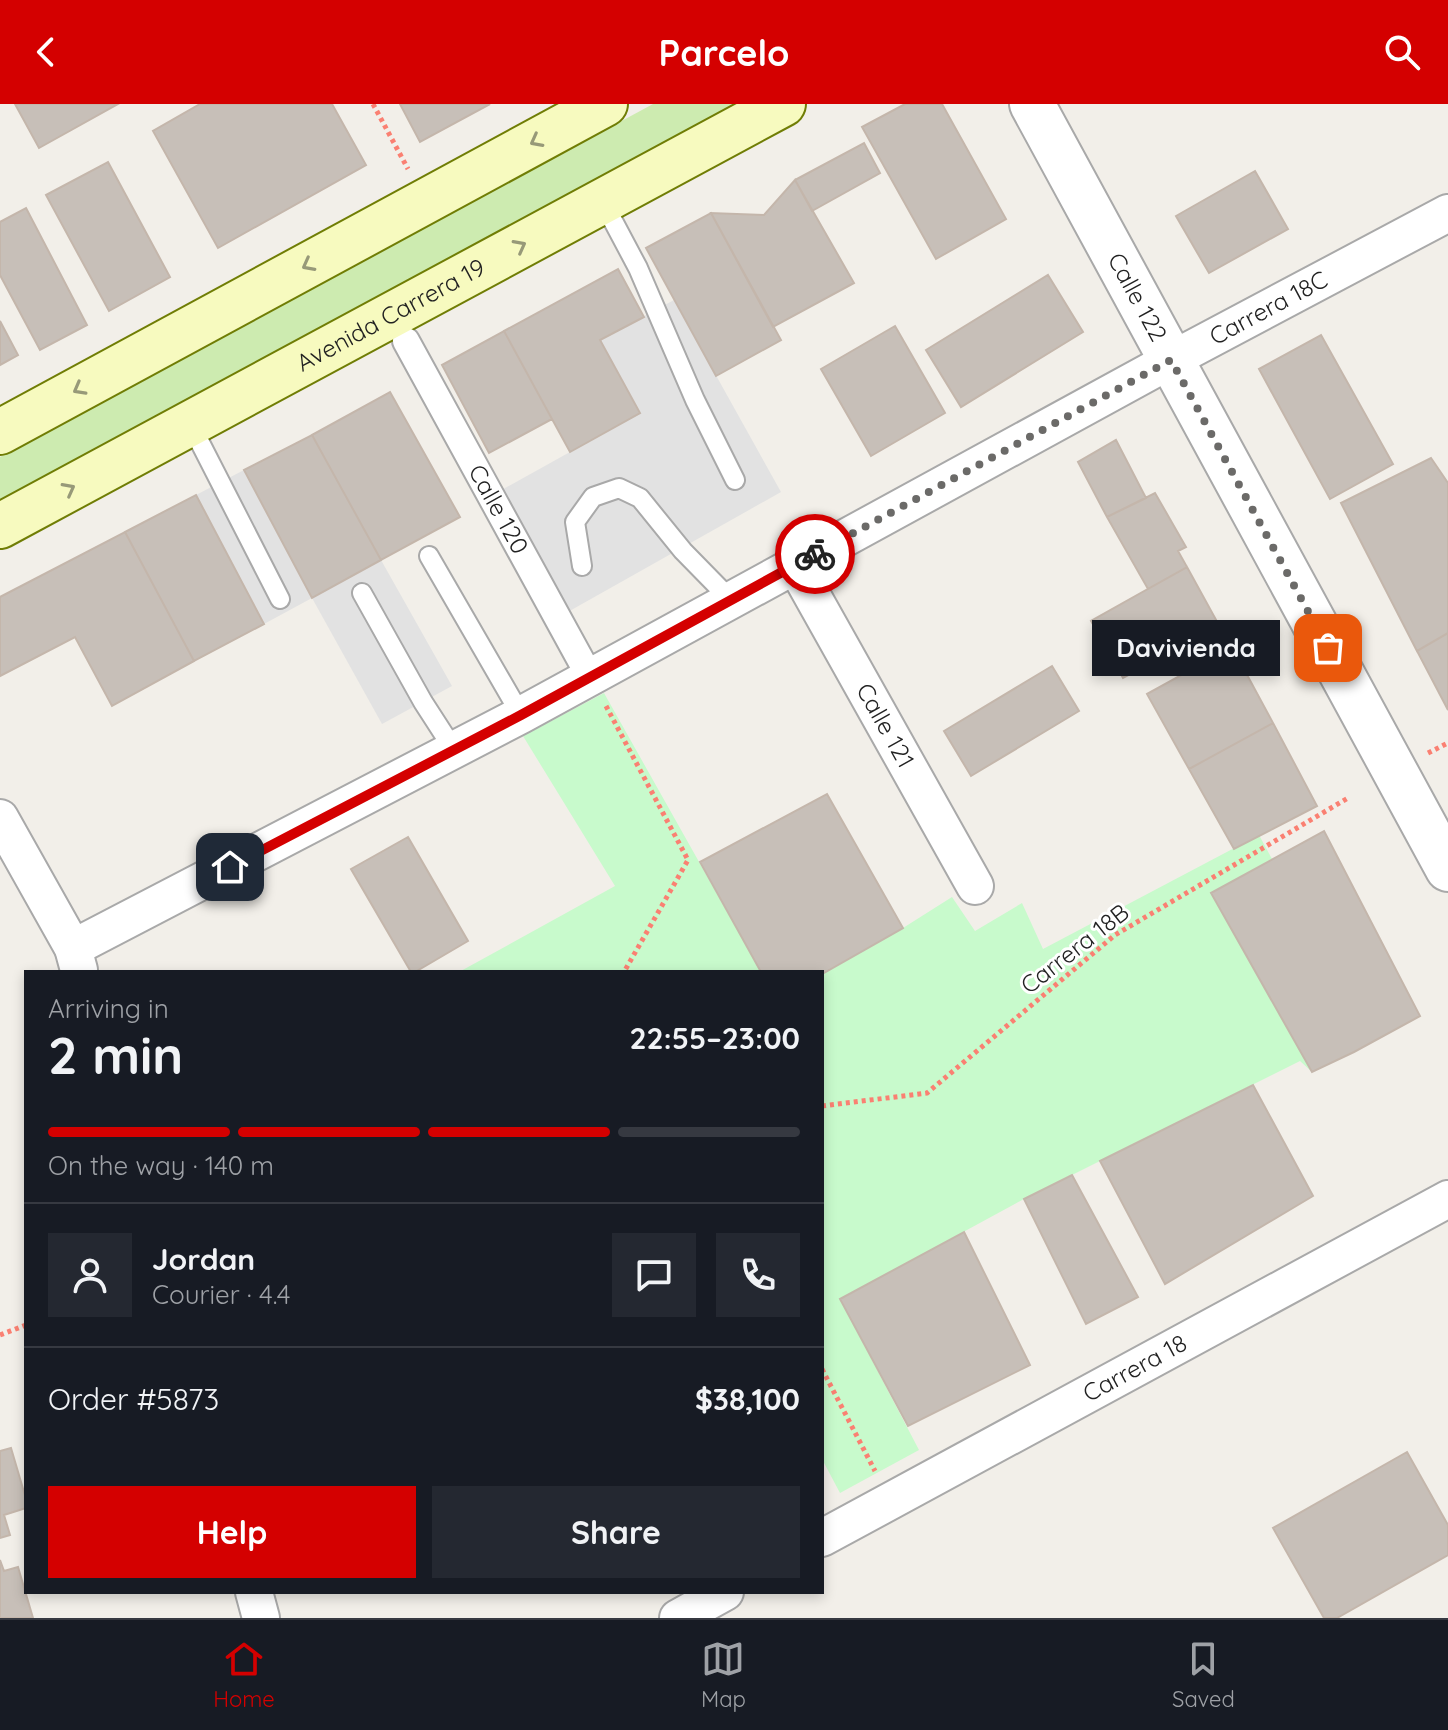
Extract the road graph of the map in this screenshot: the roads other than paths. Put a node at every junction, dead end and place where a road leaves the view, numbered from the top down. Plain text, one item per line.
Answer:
1 (605, 104) edge
2 (783, 104) edge
3 (1032, 104) edge
4 (603, 202) junction
5 (1448, 213) edge
6 (406, 341) dead end
7 (1171, 360) junction
8 (190, 423) junction
9 (0, 432) edge
10 (735, 480) dead end
11 (0, 526) edge
12 (429, 556) dead end
13 (795, 565) junction
14 (582, 566) dead end
15 (362, 593) dead end
16 (280, 599) dead end
17 (731, 600) junction
18 (590, 677) junction
19 (521, 715) junction
20 (454, 750) junction
21 (0, 818) edge
22 (1448, 869) edge
23 (975, 886) dead end
24 (76, 960) edge
25 (1448, 1199) edge
26 (824, 1537) edge
27 (255, 1594) edge
28 (719, 1594) edge
29 (677, 1609) edge
30 (261, 1618) edge

1 -> 9 main road
2 - 4 main road, Avenida Carrera 19
3 - 7 street, Calle 122
8 -> 4 main road, Avenida Carrera 19
4 - 10 lane
5 - 7 street, Carrera 18C
6 - 18 street, Calle 120
7 - 13 street, Carrera 18C
7 - 22 street, Calle 122
11 -> 8 main road, Avenida Carrera 19
8 - 16 lane
12 - 19 lane
13 - 17 street, Carrera 18C
13 - 23 street, Calle 121
14 - 17 lane
15 - 20 lane
17 - 18 street, Carrera 18C
18 - 19 street, Carrera 18C
19 - 20 street, Carrera 18C
20 - 24 street, Carrera 18C
21 - 24 street
25 - 26 street, Carrera 18
27 - 30 street
28 - 29 street

